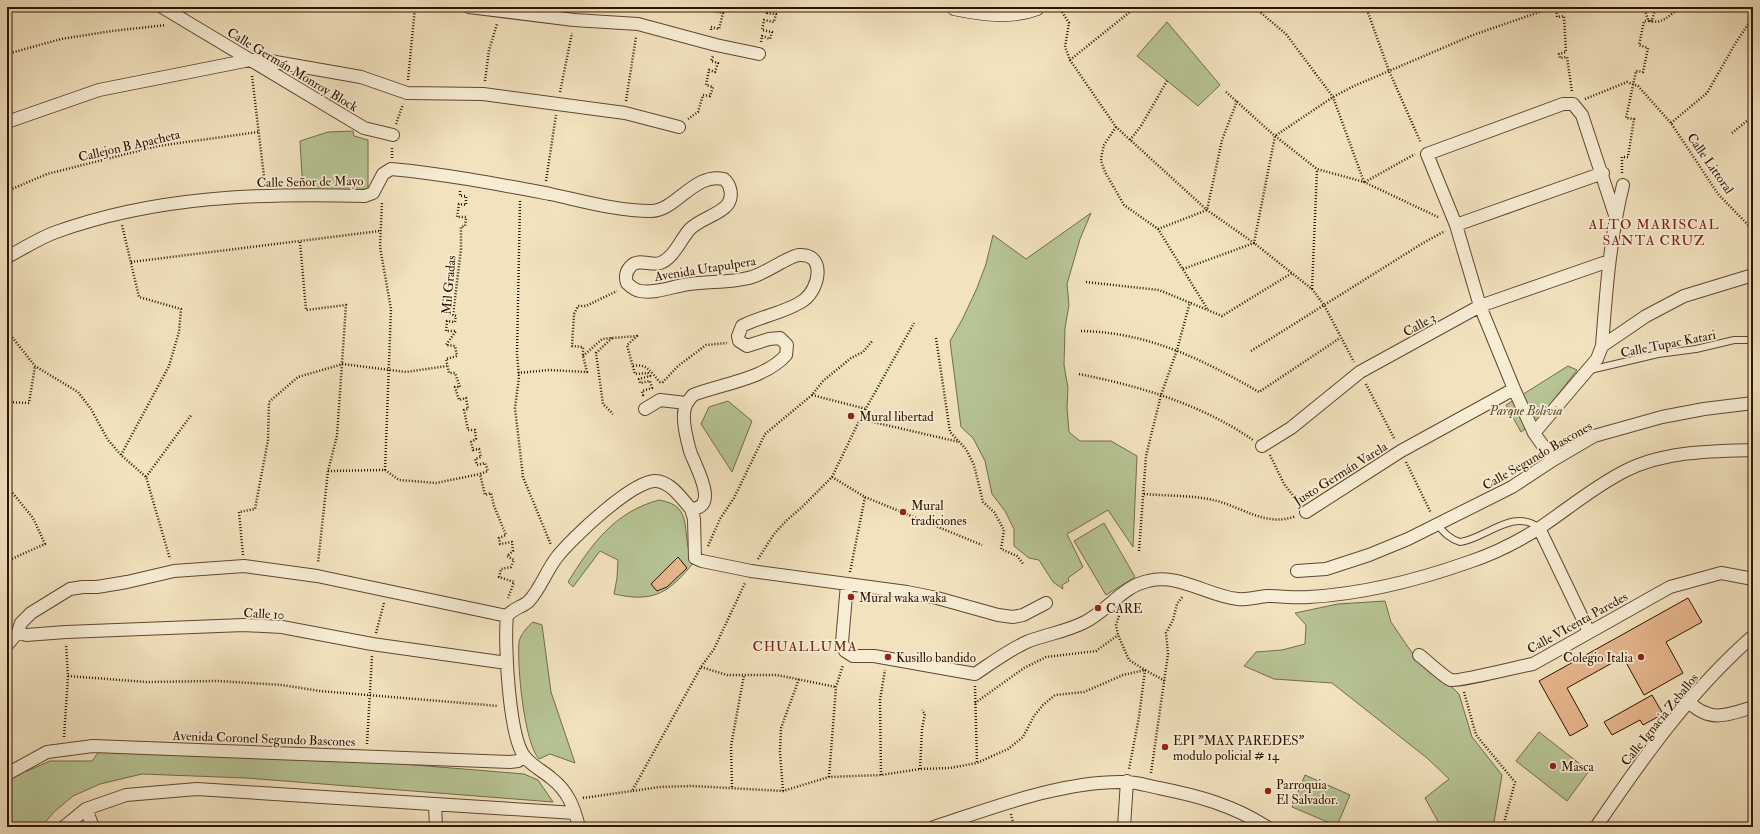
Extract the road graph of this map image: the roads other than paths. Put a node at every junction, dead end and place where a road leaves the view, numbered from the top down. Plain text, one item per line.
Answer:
1 (162, 7) edge
2 (469, 7) edge
3 (954, 7) edge
4 (1036, 7) edge
5 (760, 54) road end
6 (250, 60) junction
7 (7, 122) edge
8 (679, 127) road end
9 (392, 136) dead end
10 (1603, 173) junction
11 (1623, 185) road end
12 (653, 211) joint
13 (1616, 215) junction
14 (1456, 225) junction
15 (7, 257) edge
16 (1609, 261) junction
17 (1753, 275) edge
18 (1480, 306) junction
19 (1753, 340) edge
20 (1602, 346) junction
21 (1587, 371) junction
22 (1514, 389) junction
23 (686, 403) junction
24 (1753, 403) edge
25 (645, 409) dead end
26 (1534, 432) junction
27 (1262, 446) road end
28 (1753, 450) edge
29 (1553, 460) junction
30 (691, 509) junction
31 (1306, 512) road end
32 (1437, 524) junction
33 (1539, 528) junction
34 (1297, 571) dead end
35 (1753, 579) edge
36 (847, 584) junction
37 (1046, 603) dead end
38 (507, 616) junction
39 (18, 632) junction
40 (1589, 632) junction
41 (1753, 636) edge
42 (7, 645) edge
43 (1419, 654) dead end
44 (507, 663) junction
45 (1689, 702) junction
46 (1753, 708) edge
47 (524, 756) junction
48 (7, 774) edge
49 (1127, 782) junction
50 (435, 804) junction
51 (86, 810) junction
52 (575, 813) junction
53 (64, 827) edge
54 (93, 827) edge
55 (436, 827) edge
56 (579, 827) edge
57 (934, 827) edge
58 (1124, 827) edge
59 (1267, 827) edge
60 (1596, 827) edge

1 - 6 street, Calle Germán Monroy Block
2 - 5 street
3 - 4 street
6 - 7 street
6 - 8 street
6 - 9 street, Calle Germán Monroy Block
10 - 13 street
10 - 14 street
10 - 14 street
11 - 13 street
12 - 15 street, Calle Señor de Mayo
12 - 23 street, Avenida Utapulpera
13 - 16 street
14 - 18 street
16 - 18 street, Calle 3
16 - 20 street
17 - 20 street
18 - 22 street
18 - 27 street, Calle 3
19 - 21 lane, Calle Tupac Katari
20 - 21 street
21 - 26 street
22 - 26 street
22 - 31 street, Justo Germán Varela
23 - 25 street
23 - 30 street
24 - 29 street, Calle Segundo Bascones
26 - 29 street
28 - 33 street
29 - 32 street, Calle Segundo Bascones
30 - 36 street
30 - 38 street
32 - 33 lane
32 - 34 street, Calle Segundo Bascones
33 - 36 street
33 - 40 street
35 - 40 street, Calle VIcenta Paredes
36 - 37 street
38 - 39 street
38 - 44 street
39 - 42 street
39 - 44 street, Calle 10
40 - 43 street, Calle VIcenta Paredes
41 - 45 street, Calle Ignacia Zeballos
44 - 47 street
45 - 46 street
45 - 60 street, Calle Ignacia Zeballos
47 - 48 street, Avenida Coronel Segundo Bascones
47 - 52 street
49 - 57 street
49 - 58 street
49 - 59 street
50 - 51 street
50 - 52 street
50 - 55 street
51 - 53 street
51 - 54 street
52 - 56 street

